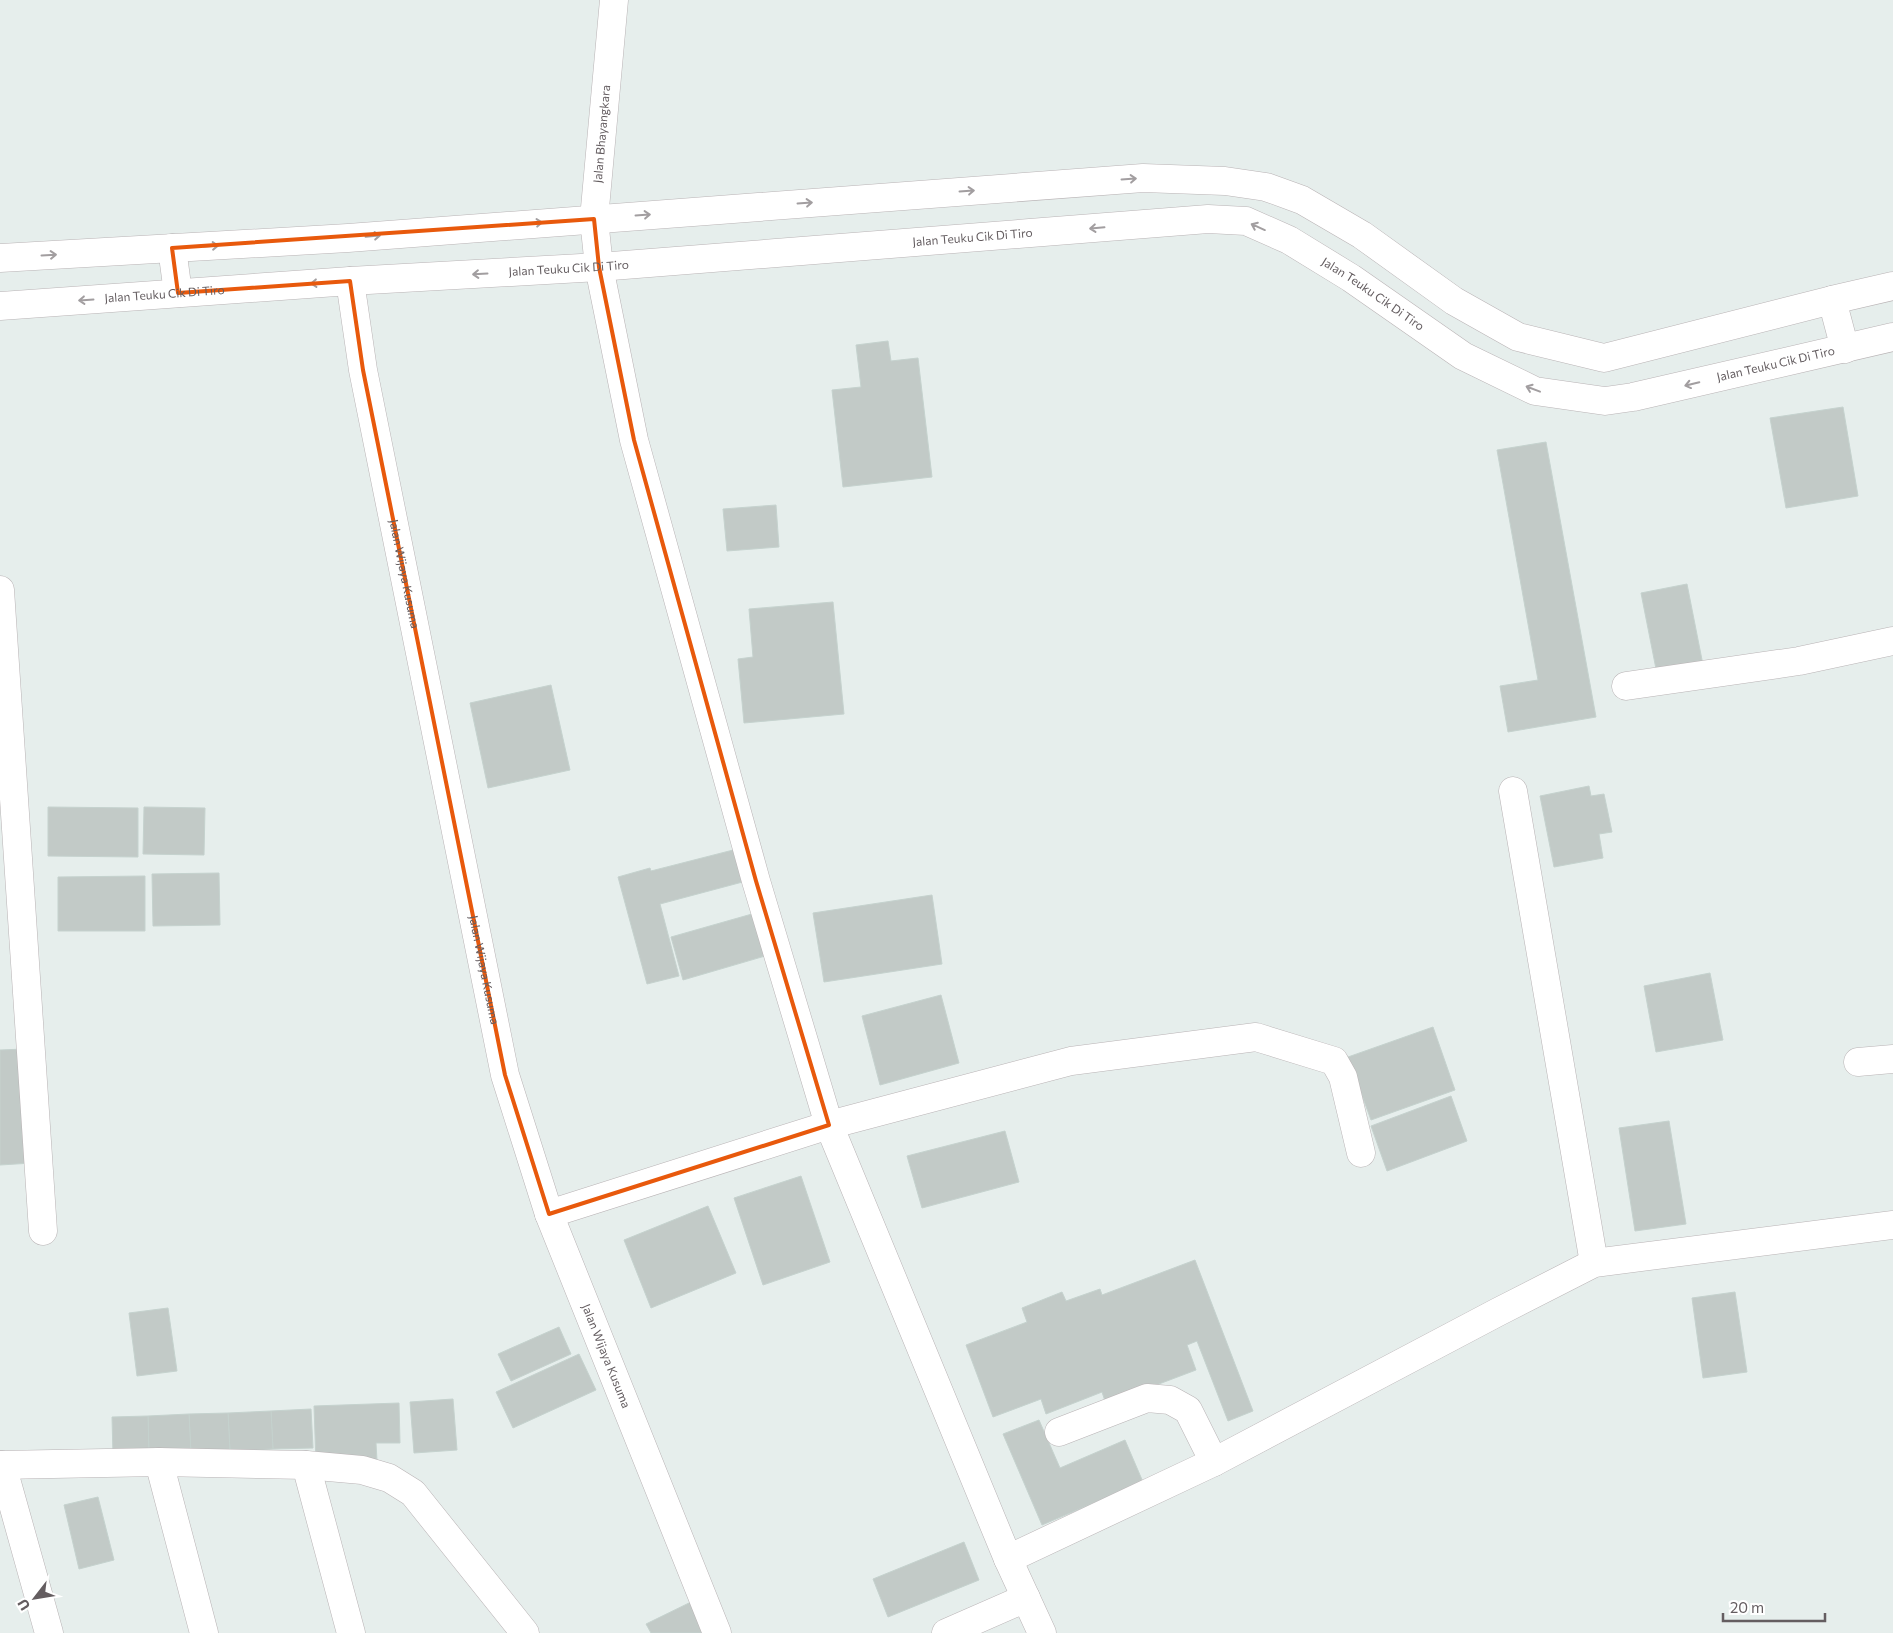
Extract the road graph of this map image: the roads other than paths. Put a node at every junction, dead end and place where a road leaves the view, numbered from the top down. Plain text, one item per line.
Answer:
1 (614, 0) edge
2 (1302, 200) junction
3 (594, 218) junction
4 (1289, 240) junction
5 (172, 248) junction
6 (0, 258) edge
7 (599, 267) junction
8 (350, 281) junction
9 (1893, 286) edge
10 (178, 293) junction
11 (1832, 300) junction
12 (0, 306) edge
13 (1893, 337) edge
14 (1845, 349) junction
15 (1604, 358) junction
16 (1605, 401) junction
17 (0, 590) edge
18 (1893, 640) edge
19 (1626, 686) dead end
20 (1513, 791) dead end
21 (1893, 1059) edge
22 (1858, 1062) dead end
23 (829, 1125) junction
24 (1361, 1152) dead end
25 (549, 1214) junction
26 (1893, 1225) edge
27 (43, 1231) dead end
28 (1594, 1263) junction
29 (1059, 1432) dead end
30 (159, 1462) junction
31 (1214, 1462) junction
32 (1, 1465) edge
33 (306, 1465) junction
34 (1008, 1559) junction
35 (492, 1590) junction
36 (1026, 1598) junction
37 (49, 1633) edge
38 (204, 1633) edge
39 (351, 1633) edge
40 (504, 1633) edge
41 (525, 1633) edge
42 (717, 1633) edge
43 (946, 1633) edge
44 (1042, 1633) edge

1 - 3 street, Jalan Bhayangkara
3 -> 2 street
2 - 4 street
2 - 15 street
5 -> 3 street
3 - 7 street, Jalan Bhayangkara
4 -> 7 street, Jalan Teuku Cik Di Tiro
16 -> 4 street, Jalan Teuku Cik Di Tiro
6 -> 5 street
5 - 10 street
7 -> 8 street, Jalan Teuku Cik Di Tiro
7 - 23 street, Jalan Bhayangkara
8 -> 10 street, Jalan Teuku Cik Di Tiro
8 - 25 street, Jalan Wijaya Kusuma
9 - 11 street
10 -> 12 street, Jalan Teuku Cik Di Tiro
11 - 14 street
11 - 15 street
13 - 14 street, Jalan Teuku Cik Di Tiro
14 -> 16 street, Jalan Teuku Cik Di Tiro
15 - 16 street
17 - 27 street
18 - 19 street
20 - 28 street
21 - 22 street
23 - 24 street
23 - 25 street
23 - 34 street, Jalan Bhayangkara
25 - 42 street, Jalan Wijaya Kusuma
26 - 28 street
28 - 31 street
29 - 31 street
30 - 32 street
30 - 33 street
30 - 38 street
31 - 34 street
32 - 37 street
33 - 35 street
33 - 39 street
34 - 36 street, Jalan Bhayangkara
35 - 40 street
35 - 41 street
36 - 43 street
36 - 44 street, Jalan Bhayangkara

